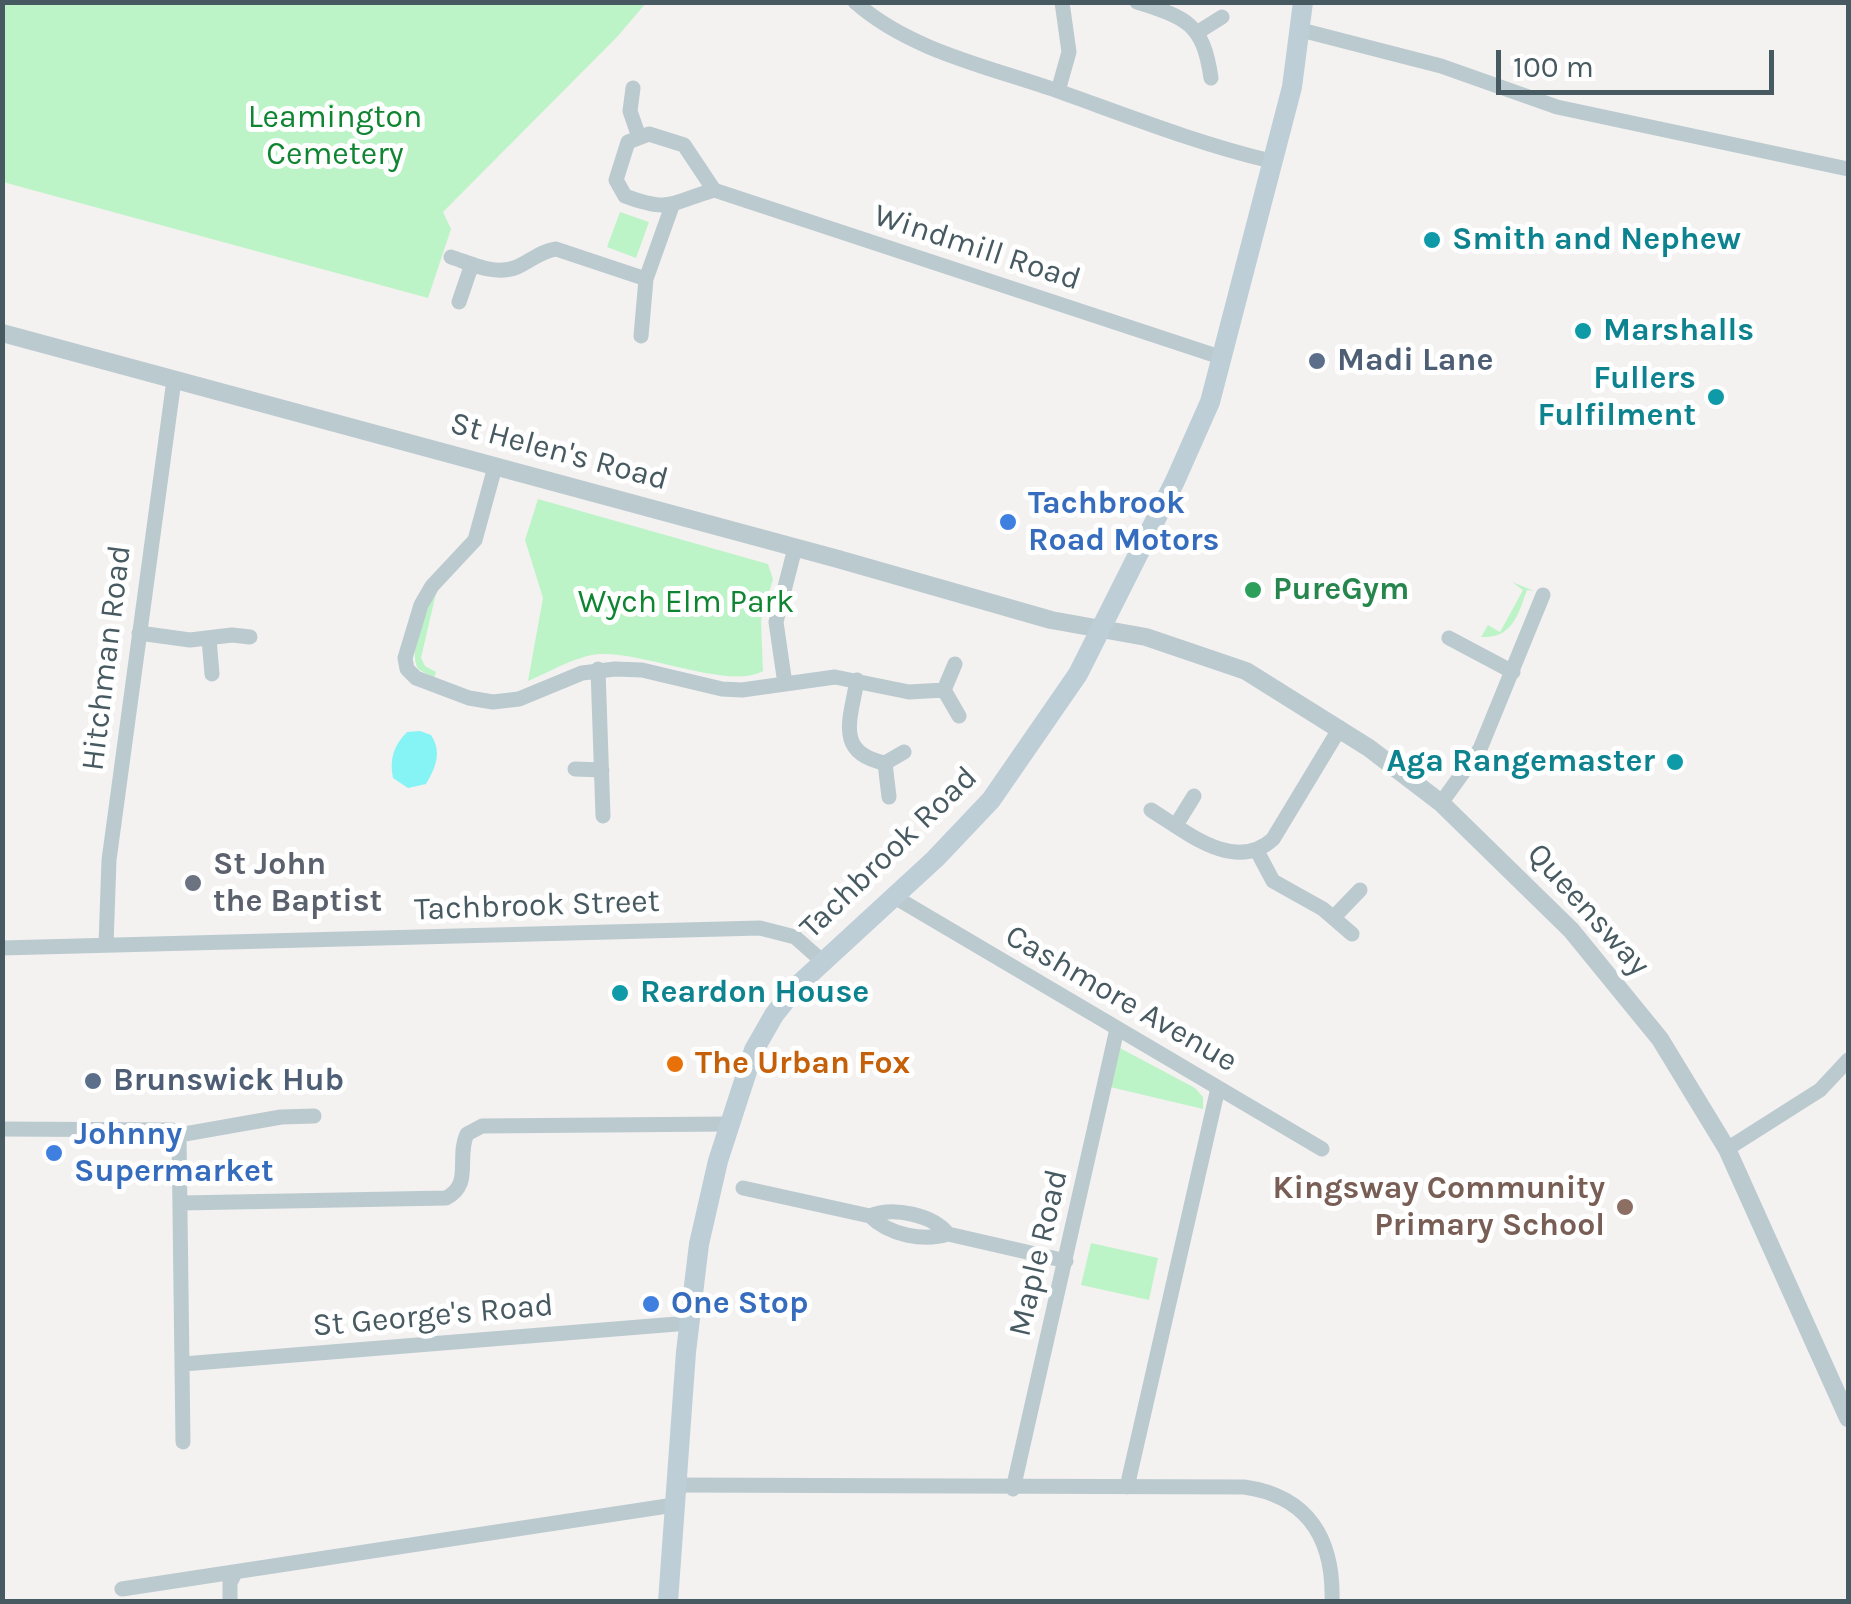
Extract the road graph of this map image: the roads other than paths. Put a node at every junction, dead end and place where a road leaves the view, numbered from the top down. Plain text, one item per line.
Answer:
1 (855, 2) edge
2 (1062, 2) edge
3 (1137, 2) edge
4 (1303, 2) edge
5 (1222, 18) dead end
6 (1300, 30) junction
7 (1198, 32) junction
8 (1211, 78) dead end
9 (633, 88) dead end
10 (1058, 91) junction
11 (639, 137) junction
12 (1271, 161) junction
13 (1848, 169) edge
14 (714, 190) junction
15 (672, 206) junction
16 (451, 257) dead end
17 (472, 264) junction
18 (646, 278) junction
19 (460, 302) dead end
20 (2, 333) edge
21 (641, 336) dead end
22 (1223, 358) junction
23 (174, 380) junction
24 (495, 467) junction
25 (795, 548) junction
26 (1542, 595) dead end
27 (1100, 626) junction
28 (139, 633) junction
29 (250, 637) dead end
30 (1449, 638) dead end
31 (209, 639) junction
32 (955, 664) dead end
33 (598, 669) junction
34 (1512, 672) junction
35 (212, 674) dead end
36 (857, 680) junction
37 (786, 684) junction
38 (944, 690) junction
39 (959, 716) dead end
40 (1340, 728) junction
41 (904, 752) dead end
42 (884, 763) junction
43 (575, 770) dead end
44 (602, 770) junction
45 (890, 796) dead end
46 (1194, 796) dead end
47 (1441, 803) junction
48 (1151, 810) dead end
49 (603, 816) dead end
50 (1176, 825) junction
51 (1257, 851) junction
52 (1360, 890) dead end
53 (893, 896) junction
54 (1334, 917) junction
55 (1352, 934) dead end
56 (106, 945) junction
57 (2, 948) edge
58 (822, 960) junction
59 (1117, 1030) junction
60 (1848, 1060) edge
61 (1218, 1088) junction
62 (314, 1116) dead end
63 (728, 1124) junction
64 (2, 1129) edge
65 (179, 1136) junction
66 (1322, 1149) dead end
67 (1727, 1150) junction
68 (744, 1188) dead end
69 (182, 1203) junction
70 (1066, 1260) junction
71 (689, 1323) junction
72 (182, 1364) junction
73 (1848, 1418) edge
74 (184, 1442) dead end
75 (1127, 1487) junction
76 (1014, 1488) junction
77 (675, 1495) junction
78 (235, 1573) junction
79 (122, 1589) dead end
80 (230, 1602) edge
81 (668, 1602) edge
82 (1332, 1602) edge

1 - 10 street
2 - 10 street
3 - 7 street
4 - 6 main road, Tachbrook Road
5 - 7 street
6 - 12 main road, Tachbrook Road
6 - 13 street
7 - 8 street
9 - 11 street
10 - 12 street
11 - 14 street
11 - 15 street
12 - 22 main road, Tachbrook Road
14 - 15 street
14 - 22 street, Windmill Road
15 - 18 street
16 - 17 street
17 - 18 street
17 - 19 street
18 - 21 street
20 - 23 street, St Helen's Road
22 - 27 main road, Tachbrook Road
23 - 24 street, St Helen's Road
23 - 28 street, Hitchman Road
24 - 25 street, St Helen's Road
24 - 33 street
25 - 27 street, St Helen's Road
25 - 37 street
26 - 34 street
27 - 40 street, Queensway
27 - 53 main road, Tachbrook Road
28 - 31 street
28 - 56 street, Hitchman Road
29 - 31 street
30 - 34 street
31 - 35 street
32 - 38 street
33 - 37 street
33 - 44 street
34 - 47 street
36 - 37 street
36 - 38 street
36 - 42 street
38 - 39 street
40 - 47 street, Queensway
40 - 51 street
41 - 42 street
42 - 45 street
43 - 44 street
44 - 49 street
46 - 50 street
47 - 67 street, Queensway
48 - 50 street
50 - 51 street
51 - 54 street
52 - 54 street
53 - 58 main road, Tachbrook Road
53 - 59 street, Cashmore Avenue
54 - 55 street
56 - 57 street, Tachbrook Street
56 - 58 street, Tachbrook Street
58 - 63 main road, Tachbrook Road
59 - 61 street, Cashmore Avenue
59 - 70 street, Maple Road
60 - 67 street
61 - 66 street, Cashmore Avenue
61 - 75 street
62 - 65 street
63 - 69 street
63 - 71 main road, Tachbrook Road
64 - 65 street
65 - 69 street
67 - 73 street, Queensway
68 - 70 street
69 - 72 street
70 - 76 street, Maple Road
71 - 72 street, St George's Road
71 - 77 main road, Tachbrook Road
72 - 74 street
75 - 76 street
75 - 82 street
76 - 77 street
77 - 78 street
77 - 81 main road, Tachbrook Road
78 - 79 street
78 - 80 street

